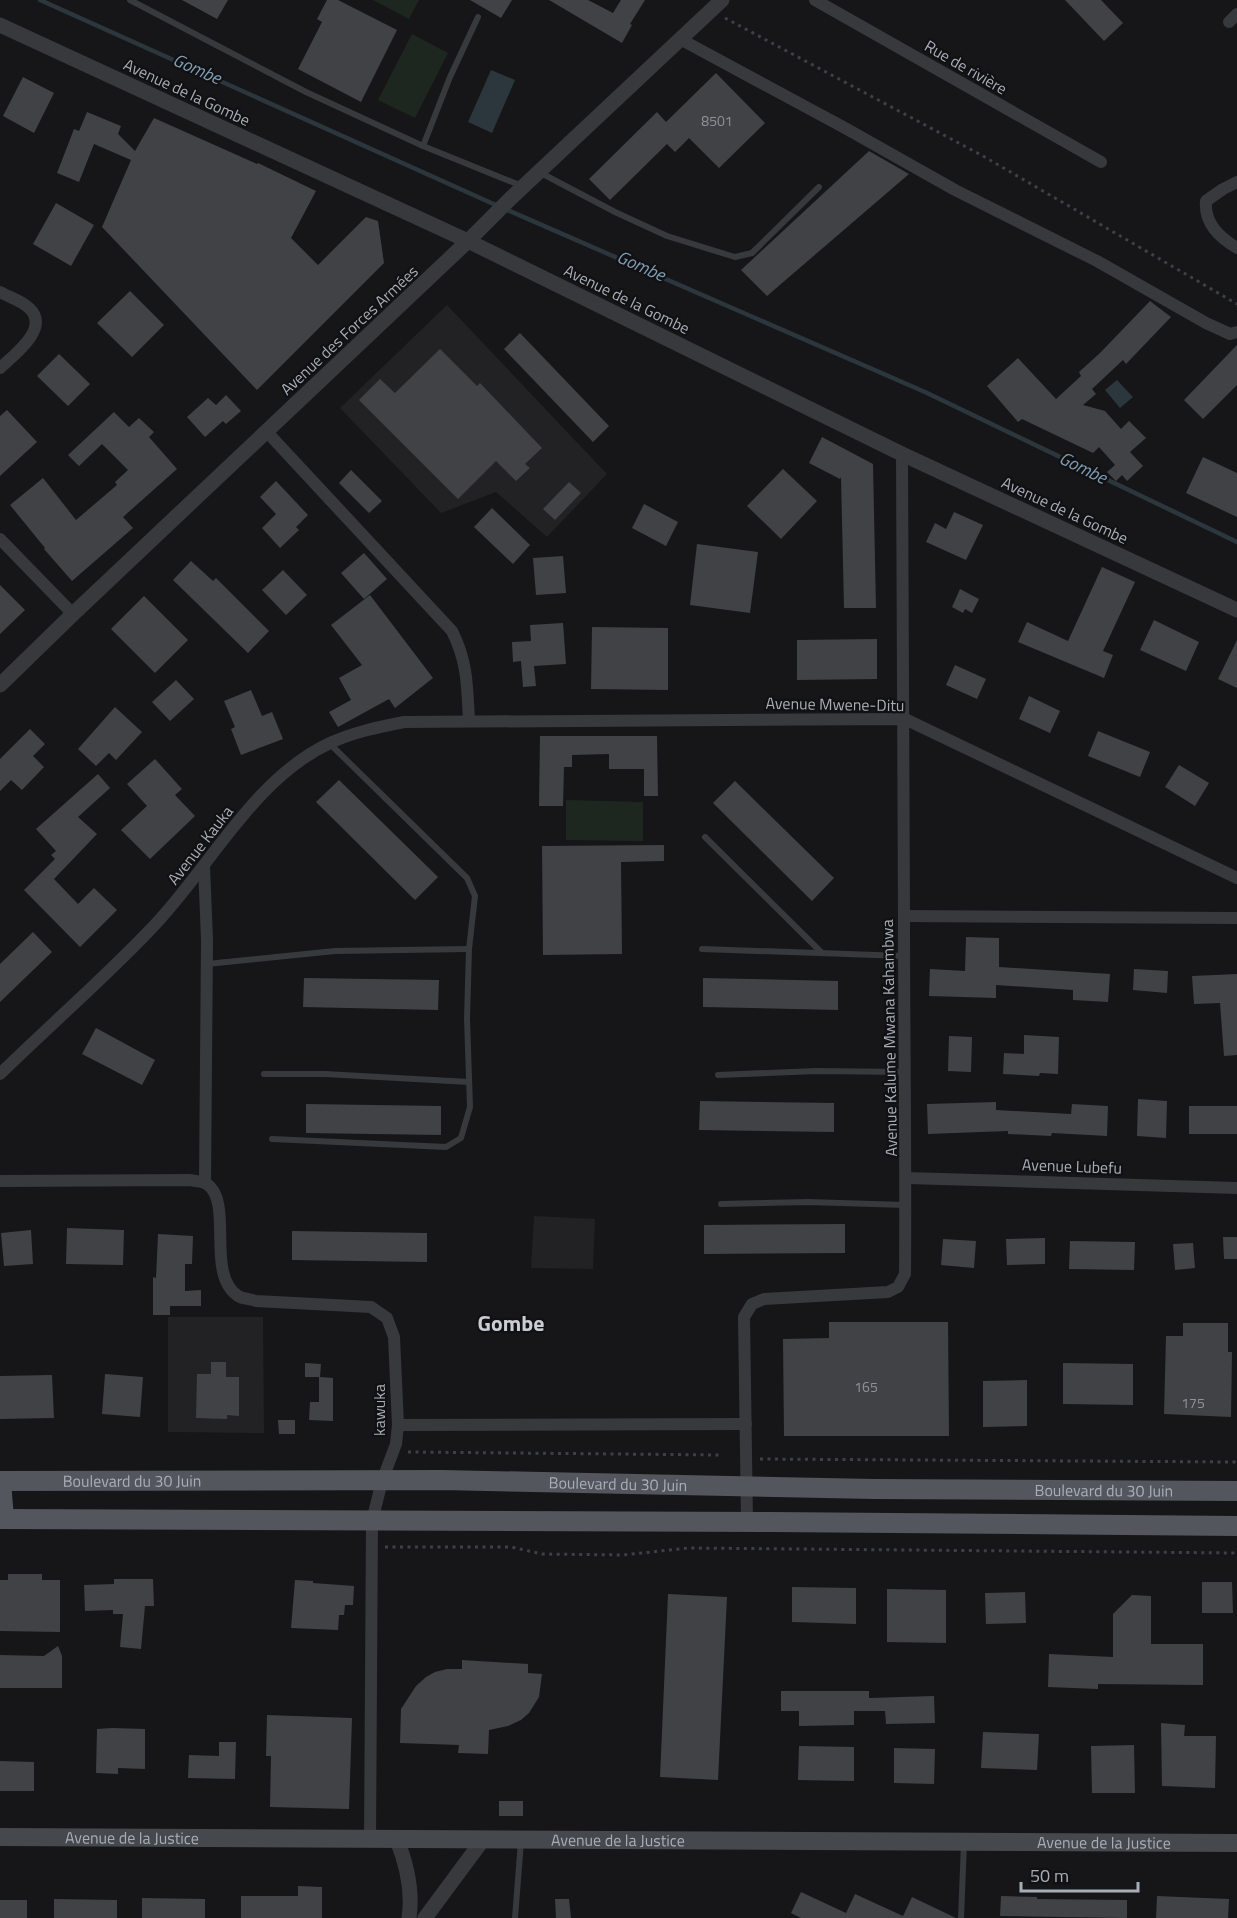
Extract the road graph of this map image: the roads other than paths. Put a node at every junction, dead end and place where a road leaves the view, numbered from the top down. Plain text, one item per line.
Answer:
1 (130, 0) edge
2 (815, 0) edge
3 (714, 4) edge
4 (478, 17) dead end
5 (0, 25) edge
6 (680, 39) junction
7 (423, 146) junction
8 (1101, 162) dead end
9 (538, 172) junction
10 (1237, 182) edge
11 (523, 187) junction
12 (819, 187) dead end
13 (468, 241) junction
14 (1237, 248) edge
15 (0, 292) edge
16 (1237, 332) edge
17 (0, 368) edge
18 (267, 432) junction
19 (902, 454) junction
20 (0, 539) edge
21 (1237, 610) edge
22 (73, 614) junction
23 (0, 685) edge
24 (905, 719) junction
25 (469, 721) junction
26 (329, 743) junction
27 (705, 837) dead end
28 (204, 867) junction
29 (1237, 878) edge
30 (904, 916) junction
31 (1237, 918) edge
32 (469, 949) junction
33 (702, 949) dead end
34 (822, 953) junction
35 (904, 956) junction
36 (207, 964) junction
37 (906, 1072) junction
38 (0, 1074) edge
39 (264, 1074) dead end
40 (717, 1076) dead end
41 (469, 1082) junction
42 (272, 1139) dead end
43 (906, 1178) junction
44 (0, 1180) edge
45 (206, 1183) junction
46 (1237, 1188) edge
47 (721, 1204) dead end
48 (906, 1205) junction
49 (746, 1424) junction
50 (398, 1425) junction
51 (1, 1481) edge
52 (382, 1481) junction
53 (747, 1487) junction
54 (1237, 1491) edge
55 (2, 1519) edge
56 (372, 1521) junction
57 (747, 1522) junction
58 (1237, 1526) edge
59 (0, 1837) edge
60 (370, 1840) junction
61 (396, 1840) junction
62 (482, 1841) junction
63 (521, 1841) junction
64 (964, 1842) junction
65 (1237, 1843) edge
66 (514, 1916) edge
67 (409, 1918) edge
68 (425, 1918) edge
69 (505, 1918) edge
70 (961, 1918) edge

1 - 7 lane
2 - 8 street, Rue de rivière
3 - 6 street, Avenue des Forces Armées
4 - 7 lane
5 - 13 street, Avenue de la Gombe
6 - 9 street, Avenue des Forces Armées
6 - 16 street
7 - 11 lane
9 - 11 street, Avenue des Forces Armées
9 - 12 lane
10 - 14 street
11 - 13 street, Avenue des Forces Armées
13 - 18 street, Avenue des Forces Armées
13 - 19 street, Avenue de la Gombe
15 - 17 street
18 - 22 street, Avenue des Forces Armées
18 - 25 street
19 - 21 street, Avenue de la Gombe
19 - 24 street, Avenue Kalume Mwana Kahambwa
20 - 22 street
22 - 23 street, Avenue des Forces Armées
24 - 25 street, Avenue Mwene-Ditu
24 - 29 street, Avenue Mwene-Ditu
24 - 30 street, Avenue Kalume Mwana Kahambwa
25 - 26 street, Avenue Kauka
26 - 28 street, Avenue Kauka
26 - 32 lane
27 - 34 lane
28 - 36 street
28 - 38 street, Avenue Kauka
30 - 31 street
30 - 35 street, Avenue Kalume Mwana Kahambwa
32 - 36 lane
32 - 41 lane
33 - 34 lane
34 - 35 lane
35 - 37 street, Avenue Kalume Mwana Kahambwa
36 - 45 street
37 - 40 lane
37 - 43 street, Avenue Kalume Mwana Kahambwa
39 - 41 lane
41 - 42 lane
43 - 46 street, Avenue Lubefu
43 - 48 street, Avenue Kalume Mwana Kahambwa
44 - 45 street
45 - 50 street, kawuka
47 - 48 lane
48 - 49 street, Avenue Kalume Mwana Kahambwa
49 - 50 street
49 - 53 street, Avenue Kalume Mwana Kahambwa
50 - 52 street, kawuka
51 - 52 main road, Boulevard du 30 Juin
51 - 55 main road
52 - 53 main road, Boulevard du 30 Juin
52 - 56 street, kawuka
53 - 54 main road, Boulevard du 30 Juin
53 - 57 street, Avenue Kalume Mwana Kahambwa
55 - 56 main road
56 - 57 main road
56 - 60 street, kawuka
57 - 58 main road
59 - 60 main road, Avenue de la Justice
60 - 61 main road, Avenue de la Justice
61 - 62 main road, Avenue de la Justice
61 - 67 street
62 - 63 main road, Avenue de la Justice
62 - 68 street
63 - 64 main road, Avenue de la Justice
63 - 66 lane
64 - 65 main road, Avenue de la Justice
64 - 70 lane
66 - 69 lane

